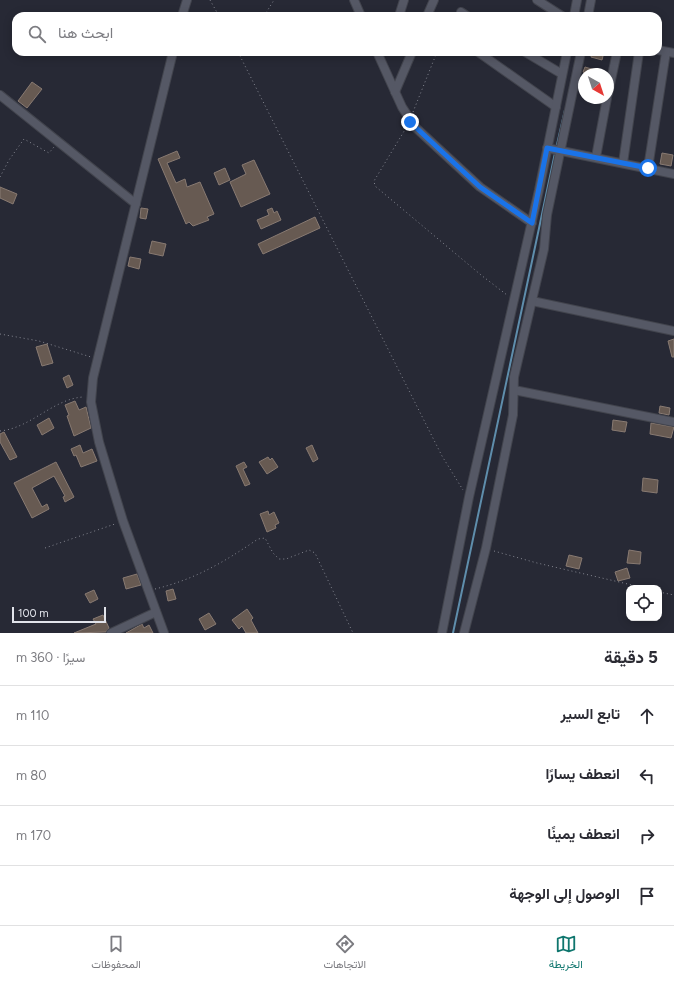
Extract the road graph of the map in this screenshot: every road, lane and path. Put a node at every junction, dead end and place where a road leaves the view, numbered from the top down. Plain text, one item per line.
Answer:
1 (186, 0) edge
2 (210, 0) edge
3 (274, 0) edge
4 (354, 0) edge
5 (404, 0) edge
6 (434, 0) edge
7 (536, 0) edge
8 (577, 0) edge
9 (591, 0) edge
10 (183, 12) edge
11 (216, 12) edge
12 (266, 12) edge
13 (359, 12) edge
14 (400, 12) edge
15 (429, 12) edge
16 (556, 12) edge
17 (575, 12) edge
18 (589, 12) edge
19 (666, 52) edge
20 (173, 56) edge
21 (240, 56) edge
22 (379, 56) edge
23 (385, 56) edge
24 (410, 56) edge
25 (484, 56) edge
26 (532, 56) edge
27 (566, 56) edge
28 (580, 56) edge
29 (616, 56) edge
30 (639, 56) edge
31 (382, 63) junction
32 (614, 68) edge
33 (562, 74) junction
34 (395, 92) junction
35 (0, 95) edge
36 (606, 104) edge
37 (556, 107) junction
38 (58, 141) junction
39 (554, 150) junction
40 (596, 157) junction
41 (623, 163) junction
42 (648, 168) junction
43 (674, 174) edge
44 (0, 177) edge
45 (378, 189) dead end
46 (136, 204) junction
47 (532, 223) junction
48 (514, 300) junction
49 (532, 301) junction
50 (674, 331) edge
51 (0, 334) edge
52 (97, 359) junction
53 (514, 390) junction
54 (92, 397) junction
55 (674, 422) edge
56 (0, 431) edge
57 (469, 497) junction
58 (123, 521) junction
59 (46, 548) dead end
60 (486, 548) junction
61 (632, 585) edge
62 (149, 590) junction
63 (662, 593) edge
64 (674, 595) edge
65 (156, 612) junction
66 (111, 633) edge
67 (164, 633) edge
68 (353, 633) edge
69 (442, 633) edge
70 (464, 633) edge

1 - 10 street
2 - 11 path
3 - 12 path
4 - 13 street
5 - 14 street
6 - 15 street
7 - 16 street
8 - 17 street
9 - 18 street
19 - 42 street
20 - 46 street
21 - 57 path
22 - 31 street
23 - 31 street
24 - 34 street
25 - 37 street
26 - 33 street
27 - 33 street
28 - 39 street
29 - 32 street
30 - 41 street
31 - 34 street
33 - 37 street
34 - 47 street
35 - 38 street
36 - 40 street
37 - 39 street
38 - 44 path
38 - 46 street
39 - 40 street
39 - 47 street
39 - 49 street
40 - 41 street
41 - 42 street
42 - 43 street
45 - 48 path
46 - 52 street
47 - 48 street
48 - 57 street
49 - 50 street
49 - 53 street
51 - 52 path
52 - 54 street
53 - 55 street
53 - 60 street
54 - 56 path
54 - 58 street
57 - 69 street
58 - 59 path
58 - 62 street
60 - 61 path
60 - 70 street
62 - 65 street
62 - 68 path
63 - 64 path
65 - 66 street
65 - 67 street

